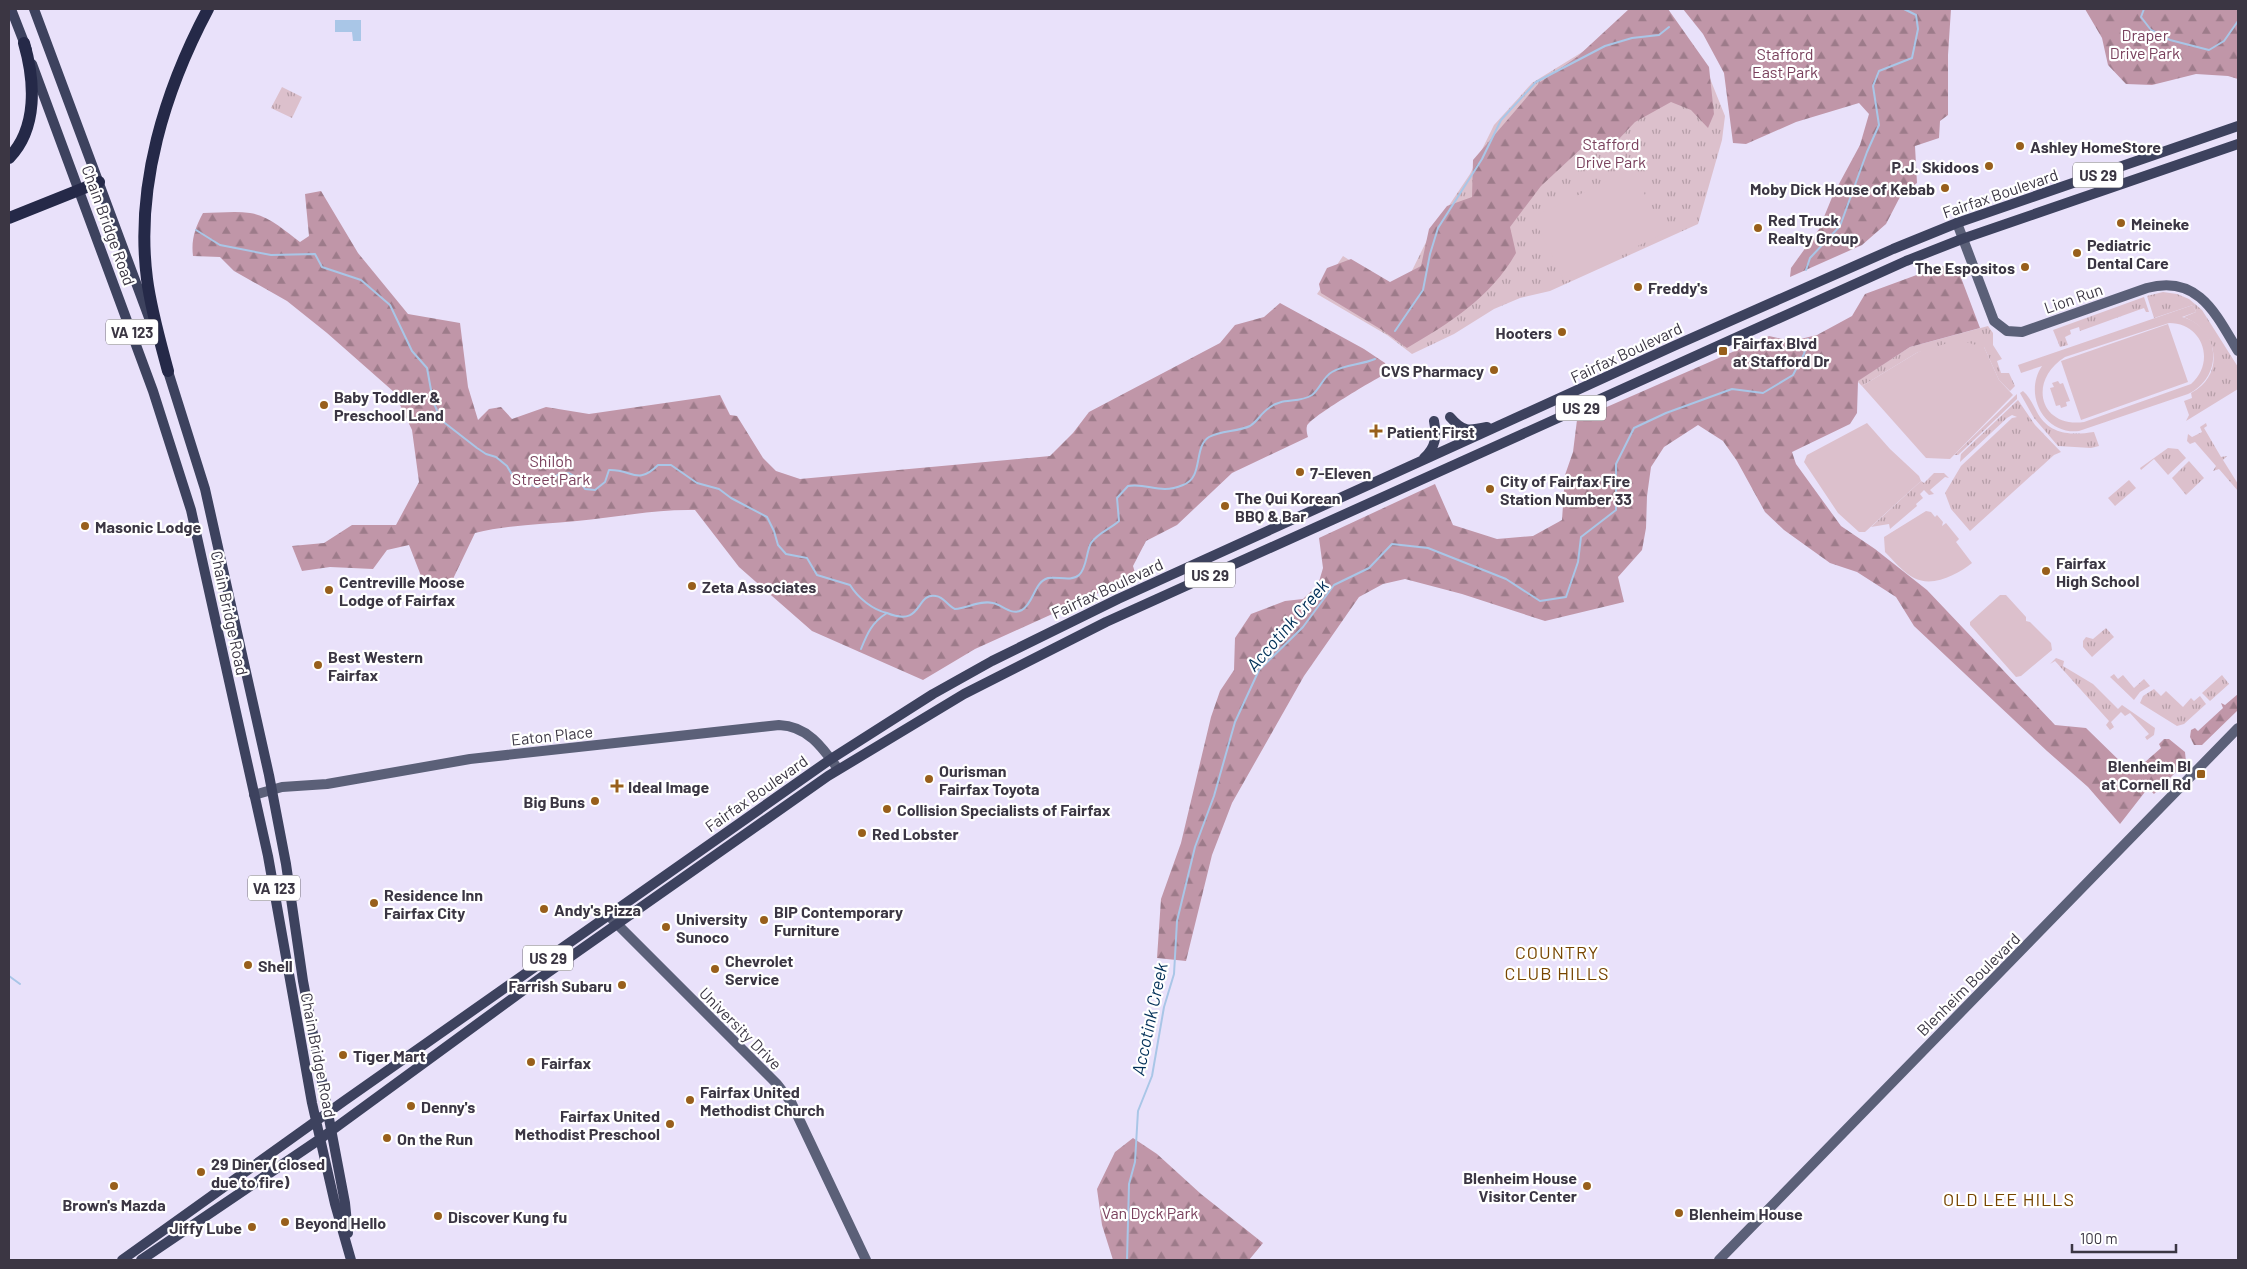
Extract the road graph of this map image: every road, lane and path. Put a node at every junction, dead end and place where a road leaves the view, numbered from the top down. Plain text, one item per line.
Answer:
1 (34, 9) edge
2 (208, 9) edge
3 (12, 12) edge
4 (24, 43) junction
5 (2238, 126) edge
6 (2238, 144) edge
7 (9, 158) edge
8 (99, 182) junction
9 (80, 190) junction
10 (9, 218) edge
11 (1957, 223) junction
12 (1962, 238) junction
13 (2238, 351) edge
14 (168, 371) junction
15 (1450, 417) dead end
16 (1434, 421) dead end
17 (1508, 423) junction
18 (1419, 463) junction
19 (2238, 728) edge
20 (831, 758) junction
21 (838, 769) junction
22 (272, 789) junction
23 (254, 795) junction
24 (287, 868) junction
25 (608, 915) junction
26 (617, 924) junction
27 (290, 982) junction
28 (327, 1114) junction
29 (317, 1121) junction
30 (330, 1131) junction
31 (320, 1139) junction
32 (348, 1244) junction
33 (122, 1260) edge
34 (141, 1260) edge
35 (352, 1260) edge
36 (866, 1260) edge
37 (1719, 1260) edge

1 - 8 main road, Chain Bridge Road / VA 123
2 - 14 highway
3 - 4 main road, Chain Bridge Road / VA 123
4 - 7 highway
4 - 9 main road, Chain Bridge Road / VA 123
5 - 11 main road, Fairfax Boulevard / US 29
6 - 12 main road, Fairfax Boulevard / US 29
8 - 9 highway
8 - 14 main road, Chain Bridge Road / VA 123
9 - 10 highway
9 - 23 main road, Chain Bridge Road / VA 123
11 - 12 street, Lion Run
11 - 17 main road, Fairfax Boulevard / US 29
12 - 13 street, Lion Run
12 - 21 main road, Fairfax Boulevard / US 29
14 - 22 main road, Chain Bridge Road / VA 123
15 - 17 main road
16 - 18 main road
17 - 18 main road, Fairfax Boulevard / US 29
18 - 20 main road, Fairfax Boulevard / US 29
19 - 37 street, Blenheim Boulevard
20 - 21 street, Eaton Place
20 - 22 street, Eaton Place
20 - 25 main road, Fairfax Boulevard / US 29
21 - 26 main road, Fairfax Boulevard / US 29
22 - 23 street, Eaton Place
22 - 24 main road, Chain Bridge Road / VA 123
23 - 27 main road, Chain Bridge Road / VA 123
24 - 27 main road
24 - 28 main road, Chain Bridge Road / VA 123
25 - 26 street, University Drive
25 - 28 main road, Fairfax Boulevard / US 29
26 - 30 main road, Fairfax Boulevard / US 29
26 - 36 street, University Drive
27 - 29 main road, Chain Bridge Road / VA 123
28 - 29 main road, Fairfax Boulevard / US 29
28 - 30 main road, Chain Bridge Road / VA 123
29 - 31 main road, Chain Bridge Road / VA 123
29 - 33 main road, Fairfax Boulevard / US 29
30 - 31 main road, Fairfax Boulevard / US 29
30 - 32 main road, Chain Bridge Road / VA 123
31 - 32 main road, Chain Bridge Road / VA 123
31 - 34 main road, Fairfax Boulevard / US 29
32 - 35 main road, Chain Bridge Road / VA 123

